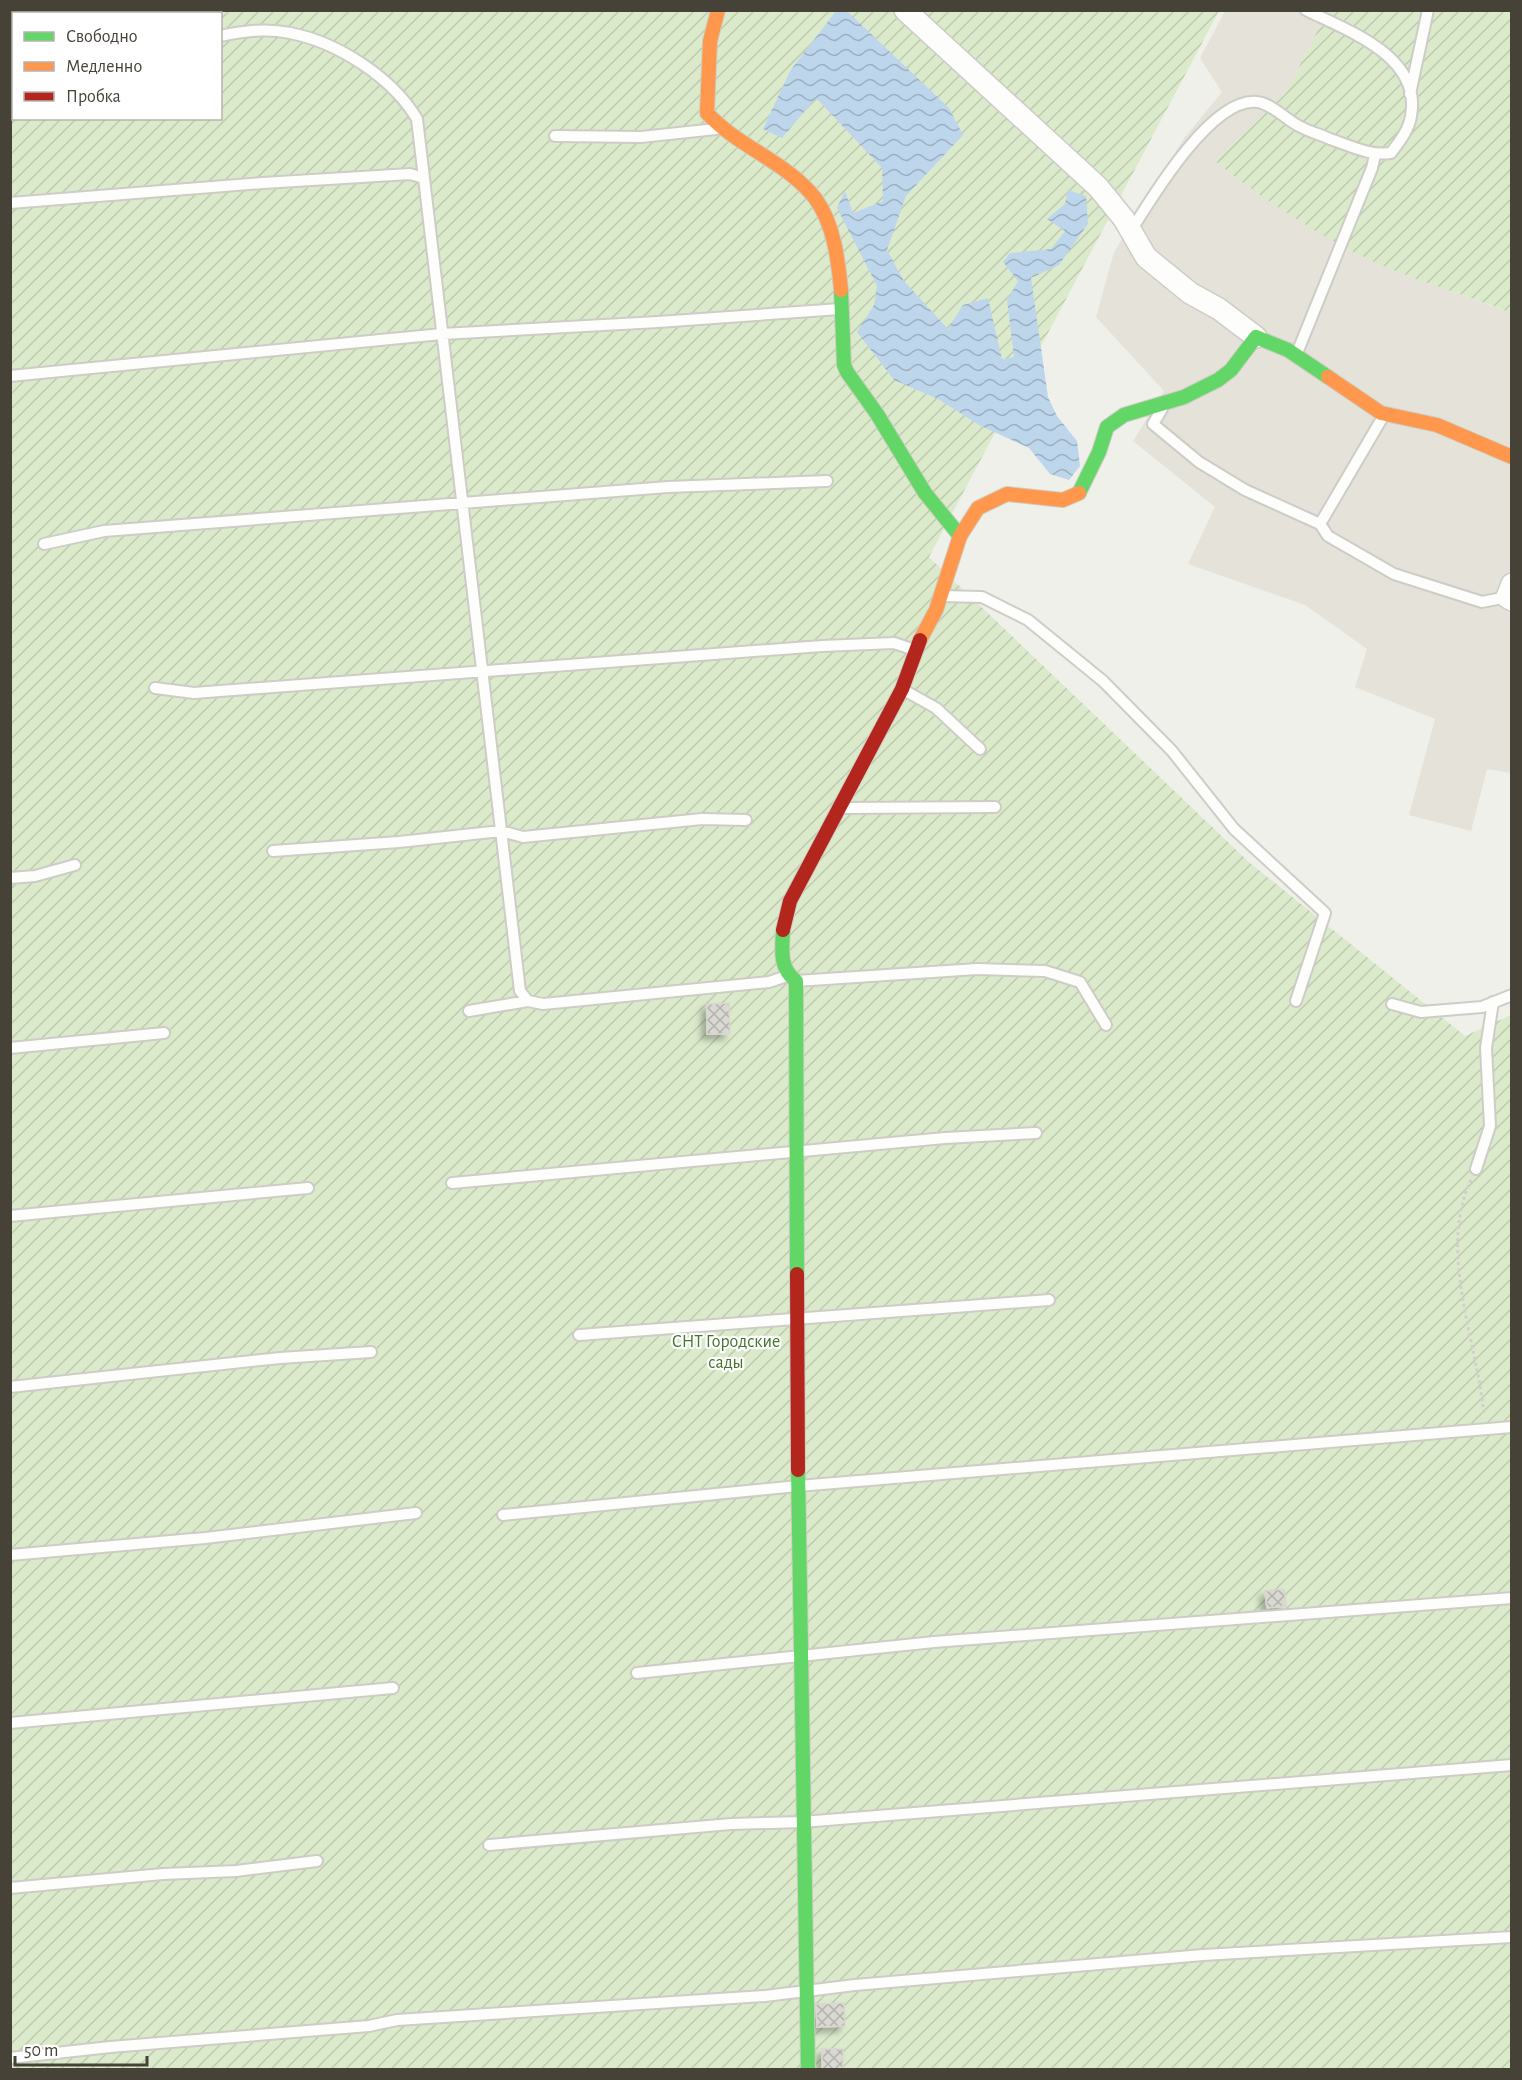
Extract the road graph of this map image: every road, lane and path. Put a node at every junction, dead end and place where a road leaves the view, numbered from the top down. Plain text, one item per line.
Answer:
1 (718, 10) edge
2 (905, 10) edge
3 (1306, 10) edge
4 (1428, 10) edge
5 (222, 36) edge
6 (1410, 94) junction
7 (720, 129) junction
8 (555, 136) dead end
9 (1375, 155) junction
10 (424, 178) junction
11 (10, 203) edge
12 (1131, 231) junction
13 (840, 309) junction
14 (442, 334) junction
15 (1256, 337) junction
16 (1296, 356) junction
17 (10, 376) edge
18 (1166, 404) junction
19 (1384, 414) junction
20 (1512, 457) edge
21 (827, 481) dead end
22 (462, 503) junction
23 (1320, 524) junction
24 (960, 536) junction
25 (44, 544) dead end
26 (1510, 594) edge
27 (941, 596) junction
28 (915, 650) junction
29 (482, 670) junction
30 (155, 688) dead end
31 (902, 688) junction
32 (980, 749) dead end
33 (995, 807) dead end
34 (841, 808) junction
35 (746, 820) dead end
36 (501, 831) junction
37 (273, 851) dead end
38 (75, 865) dead end
39 (10, 878) edge
40 (792, 978) junction
41 (1512, 995) edge
42 (528, 1001) junction
43 (1296, 1001) dead end
44 (1493, 1002) junction
45 (1392, 1004) dead end
46 (470, 1011) dead end
47 (1106, 1025) dead end
48 (164, 1033) dead end
49 (10, 1048) edge
50 (1036, 1133) dead end
51 (795, 1153) junction
52 (1476, 1169) joint
53 (452, 1183) dead end
54 (308, 1188) dead end
55 (10, 1216) edge
56 (1049, 1300) dead end
57 (798, 1321) junction
58 (579, 1335) dead end
59 (371, 1352) dead end
60 (10, 1387) edge
61 (1512, 1427) edge
62 (1485, 1429) junction
63 (798, 1486) junction
64 (416, 1513) dead end
65 (503, 1515) dead end
66 (10, 1555) edge
67 (1512, 1598) edge
68 (800, 1657) junction
69 (638, 1673) dead end
70 (393, 1689) dead end
71 (10, 1723) edge
72 (1512, 1765) edge
73 (802, 1822) junction
74 (489, 1845) dead end
75 (317, 1861) dead end
76 (10, 1888) edge
77 (1512, 1936) edge
78 (804, 1991) junction
79 (10, 2058) edge
80 (808, 2070) edge

1 - 7 street
2 - 12 street
3 - 6 lane
4 - 6 lane
5 - 10 lane
6 - 9 lane
7 - 8 lane
7 - 13 street
9 - 12 lane
9 - 16 lane
10 - 11 lane
10 - 14 lane
12 - 15 street
13 - 14 lane
13 - 24 street
14 - 17 lane
14 - 22 lane
15 - 16 street
15 - 18 street
16 - 19 street
18 - 23 lane
18 - 24 street
19 - 20 street
19 - 23 lane
21 - 22 lane
22 - 25 lane
22 - 29 lane
23 - 26 lane
24 - 27 street
27 - 28 street
27 - 43 lane
28 - 29 lane
28 - 31 street
29 - 30 lane
29 - 36 lane
31 - 32 lane
31 - 34 street
33 - 34 lane
34 - 40 street
35 - 36 lane
36 - 37 lane
36 - 42 lane
38 - 39 lane
40 - 42 lane
40 - 47 lane
40 - 51 street
41 - 44 lane
42 - 46 lane
44 - 45 lane
44 - 52 lane
48 - 49 lane
50 - 51 lane
51 - 53 lane
51 - 57 street
52 - 62 path
54 - 55 lane
56 - 57 lane
57 - 58 lane
57 - 63 street
59 - 60 lane
61 - 62 lane
62 - 63 lane
63 - 65 lane
63 - 68 street
64 - 66 lane
67 - 68 lane
68 - 69 lane
68 - 73 street
70 - 71 lane
72 - 73 lane
73 - 74 lane
73 - 78 street
75 - 76 lane
77 - 78 lane
78 - 79 lane
78 - 80 street

